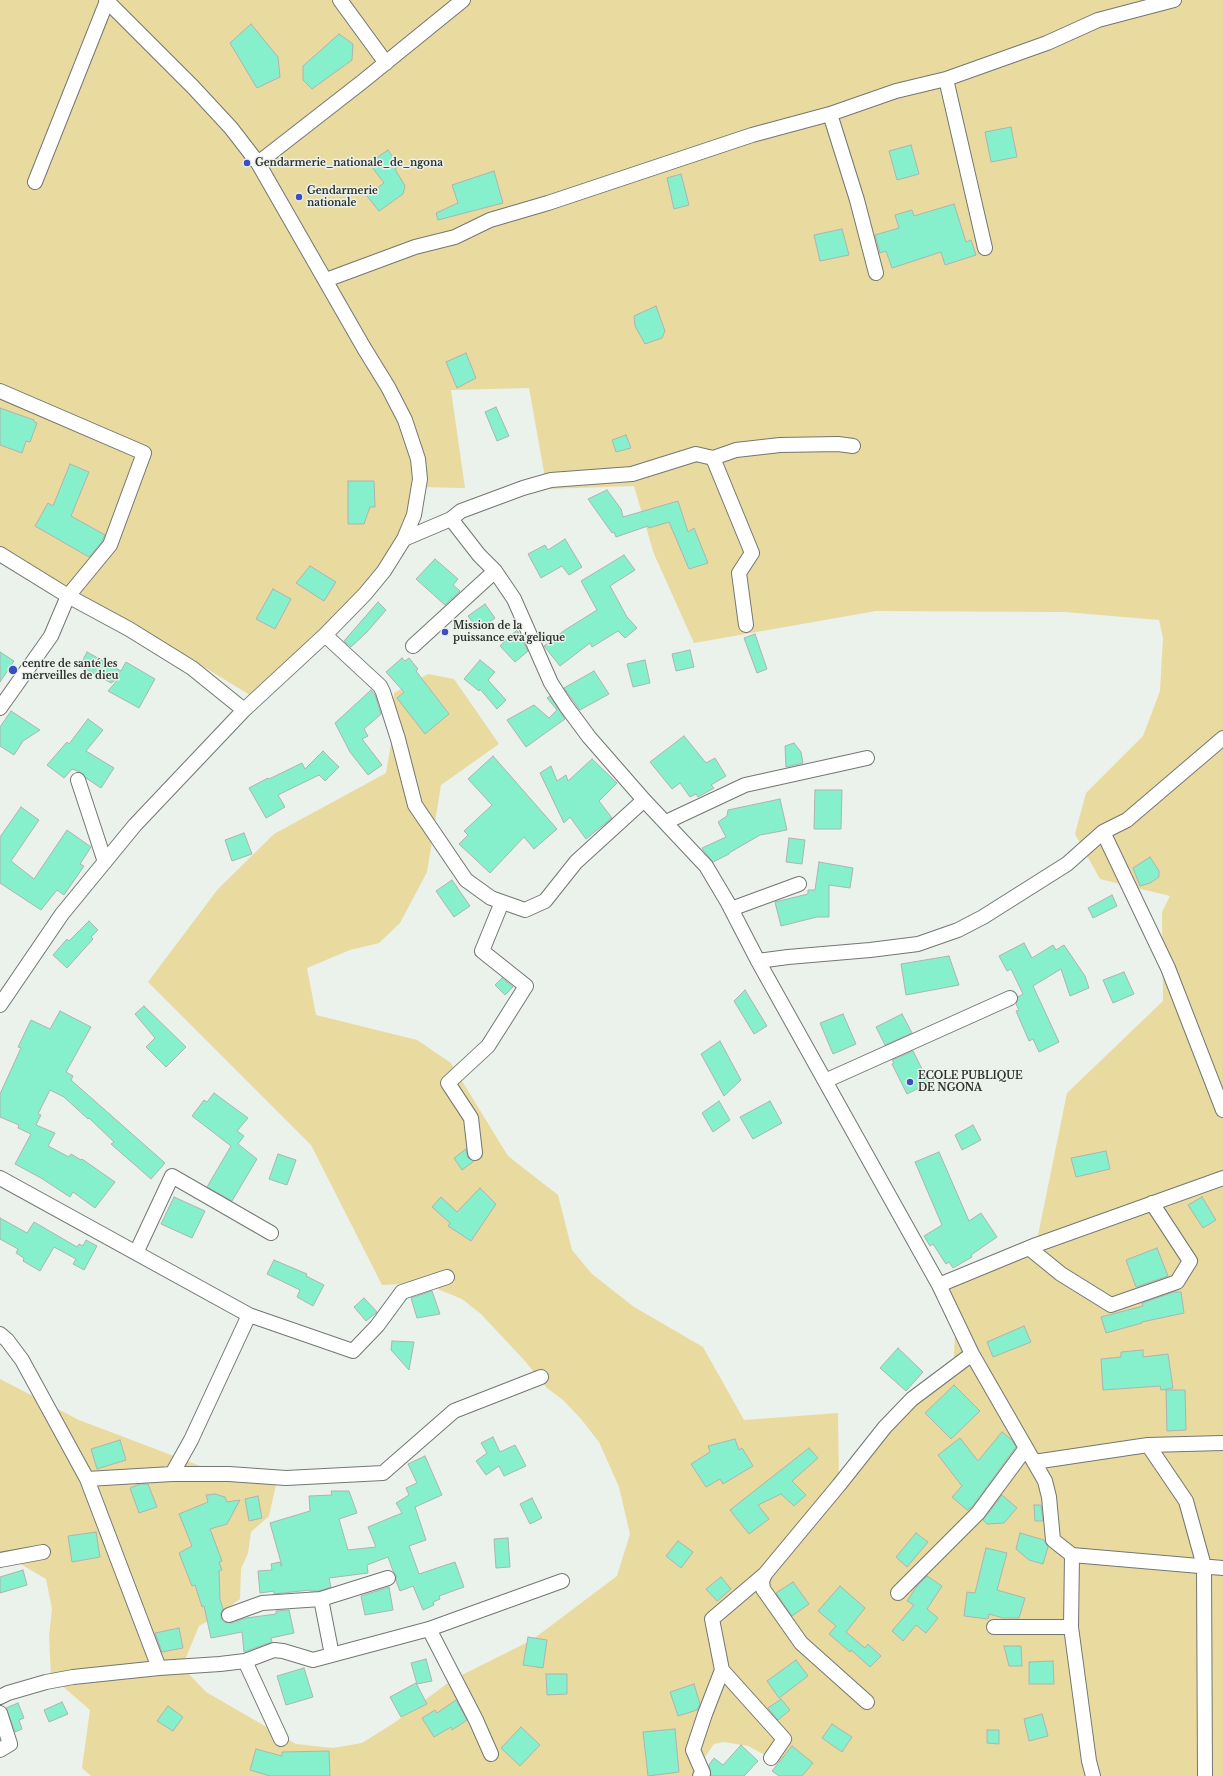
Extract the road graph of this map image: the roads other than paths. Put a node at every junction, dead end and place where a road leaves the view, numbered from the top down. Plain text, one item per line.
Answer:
1 (107, 0) edge
2 (340, 0) edge
3 (463, 0) edge
4 (1174, 0) edge
5 (386, 63) junction
6 (946, 79) junction
7 (830, 114) junction
8 (258, 163) junction
9 (35, 182) dead end
10 (985, 248) dead end
11 (876, 272) dead end
12 (326, 280) junction
13 (0, 391) edge
14 (853, 446) dead end
15 (713, 458) junction
16 (451, 519) junction
17 (404, 539) junction
18 (0, 554) edge
19 (495, 571) junction
20 (68, 596) junction
21 (746, 625) dead end
22 (325, 634) junction
23 (413, 646) dead end
24 (0, 708) edge
25 (244, 710) junction
26 (1223, 738) edge
27 (867, 758) dead end
28 (78, 780) dead end
29 (644, 800) junction
30 (666, 822) junction
31 (1103, 832) junction
32 (105, 862) junction
33 (799, 884) dead end
34 (502, 902) junction
35 (731, 909) junction
36 (758, 962) junction
37 (1010, 998) dead end
38 (0, 1005) edge
39 (825, 1081) junction
40 (1223, 1110) edge
41 (474, 1153) dead end
42 (0, 1178) edge
43 (1223, 1178) edge
44 (1152, 1204) junction
45 (271, 1233) dead end
46 (1029, 1248) junction
47 (136, 1253) junction
48 (447, 1277) dead end
49 (939, 1285) junction
50 (249, 1315) junction
51 (0, 1334) edge
52 (972, 1354) junction
53 (541, 1377) dead end
54 (1223, 1443) edge
55 (1148, 1445) junction
56 (1026, 1448) junction
57 (1034, 1462) junction
58 (172, 1474) junction
59 (87, 1478) junction
60 (43, 1552) dead end
61 (1072, 1555) junction
62 (0, 1560) edge
63 (1204, 1566) junction
64 (1223, 1568) edge
65 (765, 1574) junction
66 (388, 1578) dead end
67 (562, 1581) dead end
68 (898, 1593) dead end
69 (321, 1599) junction
70 (229, 1614) dead end
71 (1071, 1627) junction
72 (994, 1628) dead end
73 (429, 1629) junction
74 (332, 1655) junction
75 (246, 1660) junction
76 (159, 1668) junction
77 (722, 1670) junction
78 (0, 1697) edge
79 (867, 1702) dead end
80 (0, 1713) edge
81 (281, 1739) dead end
82 (0, 1750) edge
83 (491, 1754) dead end
84 (771, 1758) dead end
85 (700, 1776) edge
86 (1093, 1776) edge
87 (1205, 1776) edge

1 - 8 street
1 - 9 street
2 - 5 street
3 - 5 street
4 - 6 street
5 - 8 street
6 - 7 street
6 - 10 street
7 - 11 street
7 - 12 street
8 - 12 street
12 - 17 street
13 - 20 street
14 - 15 street
15 - 16 street
15 - 21 street
16 - 17 street
16 - 19 street
17 - 22 street
18 - 20 street
19 - 23 street
19 - 29 street
20 - 24 street
20 - 25 street
22 - 25 street
22 - 34 street
25 - 32 street
26 - 31 street
27 - 30 street
28 - 32 street
29 - 30 street
29 - 34 street
30 - 35 street
31 - 36 street
31 - 40 street
32 - 38 street
33 - 35 street
34 - 41 street
35 - 36 street
36 - 39 street
37 - 39 street
39 - 49 street
42 - 47 street
43 - 44 street
44 - 46 street
44 - 46 street
45 - 47 street
46 - 49 street
47 - 50 street
48 - 50 street
49 - 52 street
50 - 58 street
51 - 59 street
52 - 56 street
52 - 65 street
53 - 58 street
54 - 55 street
55 - 57 street
55 - 63 street
56 - 57 street
56 - 68 street
57 - 61 street
58 - 59 street
59 - 76 street
60 - 62 street
61 - 63 street
61 - 71 street
63 - 64 street
63 - 87 street
65 - 77 street
65 - 79 street
66 - 69 street
67 - 73 street
69 - 70 street
69 - 74 street
71 - 72 street
71 - 86 street
73 - 74 street
73 - 83 street
74 - 75 street
75 - 76 street
75 - 81 street
76 - 78 street
77 - 84 street
77 - 85 street
80 - 82 street

